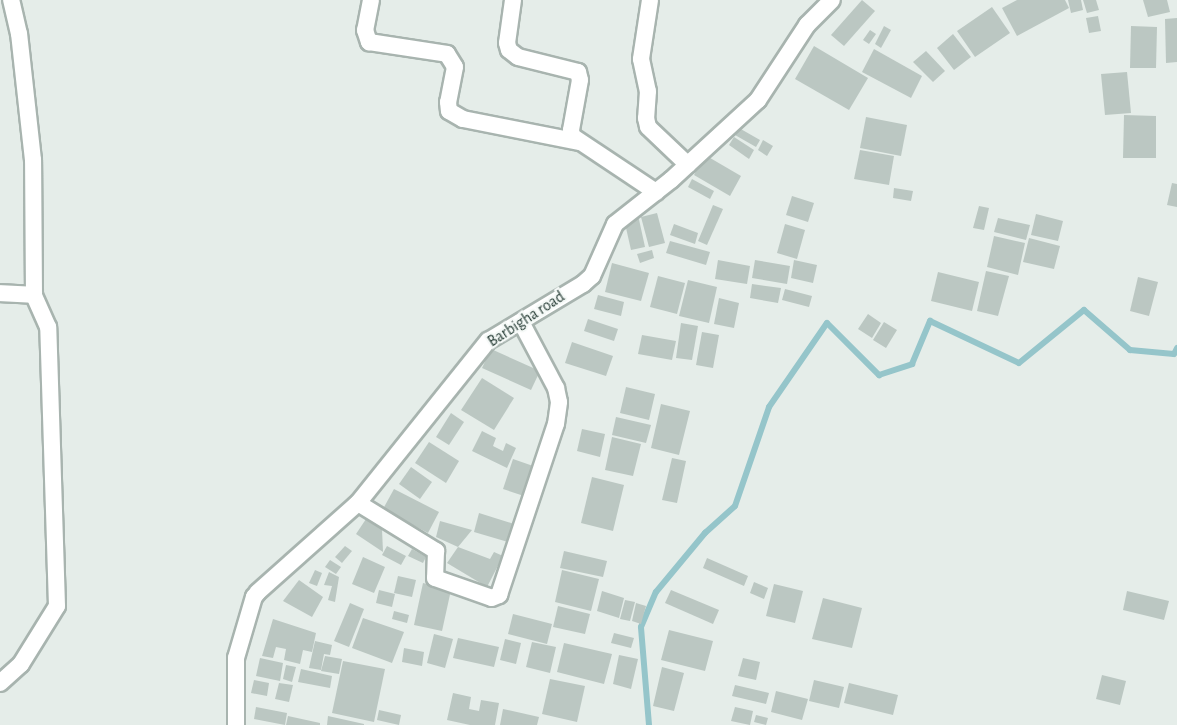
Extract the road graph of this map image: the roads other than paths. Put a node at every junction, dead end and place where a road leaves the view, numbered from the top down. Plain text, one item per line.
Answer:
1 (11, 0) edge
2 (371, 0) edge
3 (513, 0) edge
4 (650, 0) edge
5 (832, 0) edge
6 (579, 142) junction
7 (688, 165) junction
8 (656, 192) junction
9 (0, 293) edge
10 (34, 295) junction
11 (521, 322) junction
12 (358, 504) junction
13 (0, 683) edge
14 (236, 725) edge

1 - 10 street
2 - 6 street
3 - 6 street
4 - 7 street
5 - 7 street, Barbigha road
6 - 8 street
7 - 8 street, Barbigha road
8 - 11 street, Barbigha road
9 - 10 street
10 - 13 street
11 - 12 street, Barbigha road
11 - 12 street
12 - 14 street, Barbigha road

